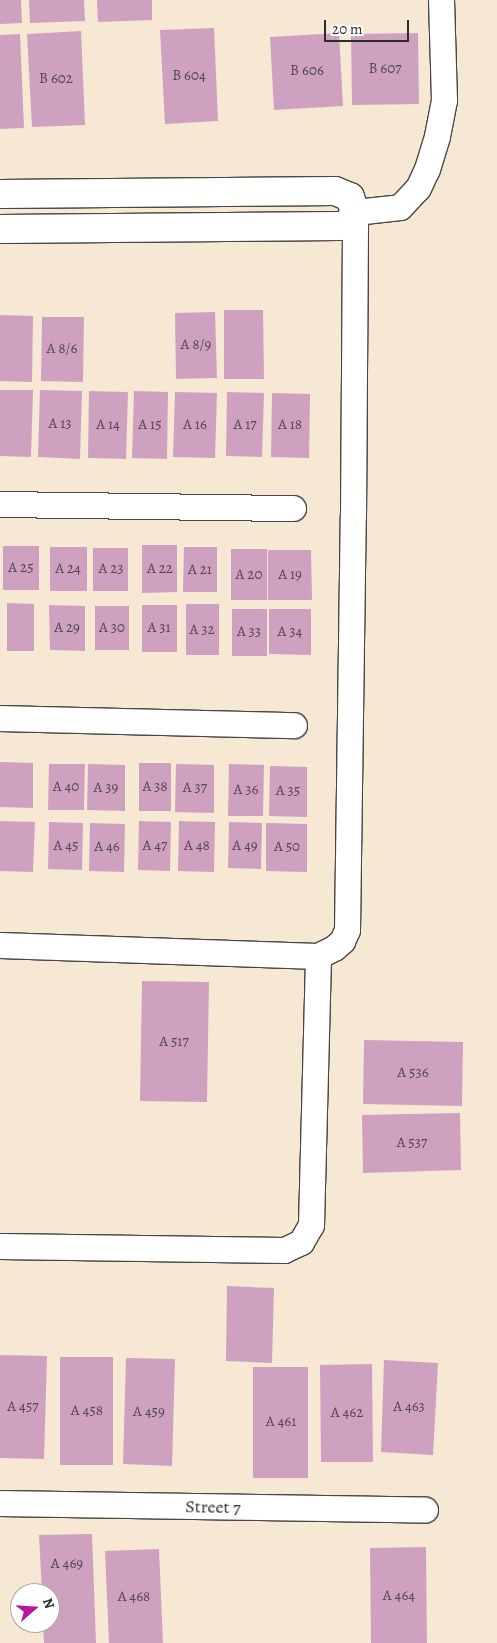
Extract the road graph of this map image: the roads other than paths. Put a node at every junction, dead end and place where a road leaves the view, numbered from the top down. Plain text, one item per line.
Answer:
1 (441, 0) edge
2 (0, 194) edge
3 (355, 212) junction
4 (0, 229) edge
5 (0, 504) edge
6 (293, 508) dead end
7 (0, 718) edge
8 (294, 725) dead end
9 (0, 945) edge
10 (318, 956) junction
11 (0, 1246) edge
12 (0, 1503) edge
13 (425, 1510) dead end

1 - 3 street
2 - 3 street
3 - 4 street
3 - 10 street
5 - 6 street
7 - 8 street
9 - 10 street
10 - 11 street
12 - 13 street, Street 7

